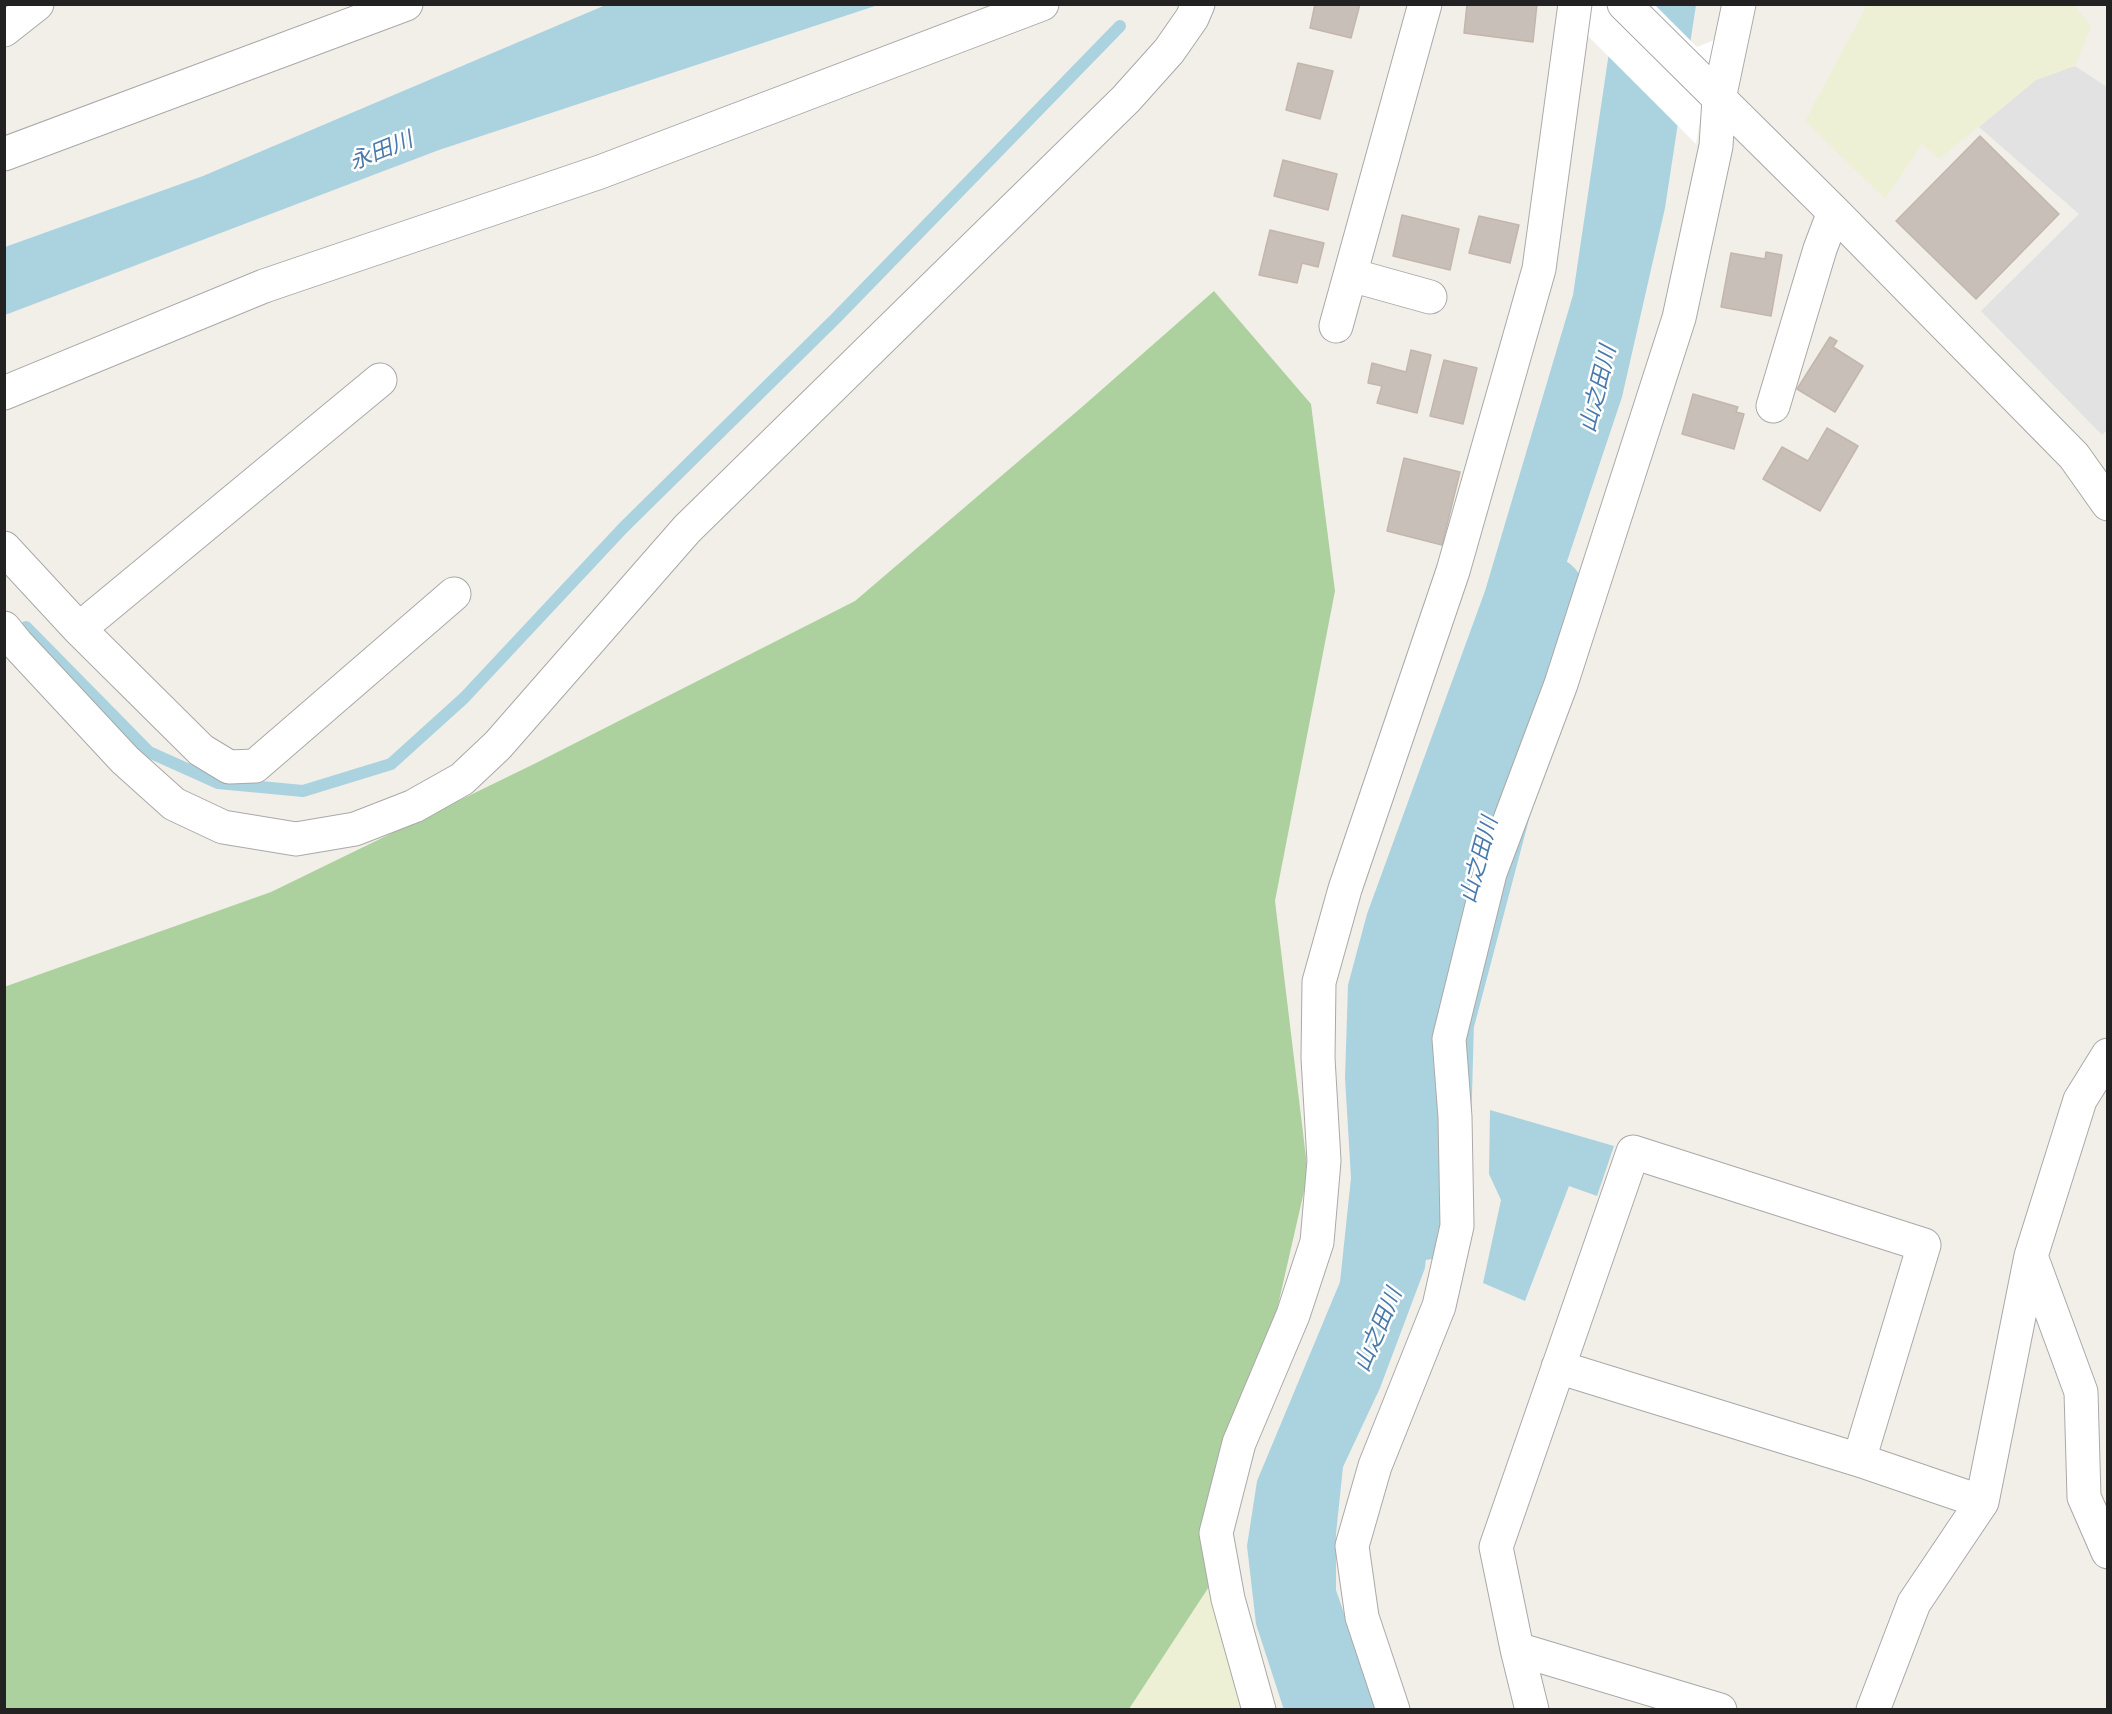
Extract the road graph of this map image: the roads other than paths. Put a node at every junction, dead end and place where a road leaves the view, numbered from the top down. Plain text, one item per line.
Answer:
1 (38, 4) edge
2 (406, 4) edge
3 (1042, 4) edge
4 (1198, 4) edge
5 (1425, 4) edge
6 (1575, 4) edge
7 (1624, 4) edge
8 (1739, 4) edge
9 (4, 30) edge
10 (1719, 99) junction
11 (4, 154) edge
12 (1834, 212) junction
13 (1351, 275) junction
14 (1430, 297) dead end
15 (1336, 326) dead end
16 (380, 380) dead end
17 (4, 393) edge
18 (1773, 406) dead end
19 (2108, 504) edge
20 (4, 548) edge
21 (454, 594) dead end
22 (79, 629) junction
23 (9, 641) edge
24 (2108, 1055) edge
25 (2031, 1256) junction
26 (1558, 1367) junction
27 (1858, 1460) junction
28 (1982, 1502) junction
29 (2108, 1552) edge
30 (1517, 1649) junction
31 (1259, 1710) edge
32 (1393, 1710) edge
33 (1533, 1710) edge
34 (1720, 1710) edge
35 (1873, 1710) edge

1 - 9 street
2 - 11 street
3 - 17 street
4 - 23 street
5 - 13 street
6 - 31 street
7 - 10 street
8 - 10 street
10 - 12 street
10 - 32 street
12 - 18 street
12 - 19 street
13 - 14 street
13 - 15 street
16 - 22 street
20 - 22 street
21 - 22 street
24 - 25 street
25 - 28 street
25 - 29 street
26 - 27 street
26 - 27 street
26 - 30 street
27 - 28 street
28 - 35 street
30 - 33 street
30 - 34 street

